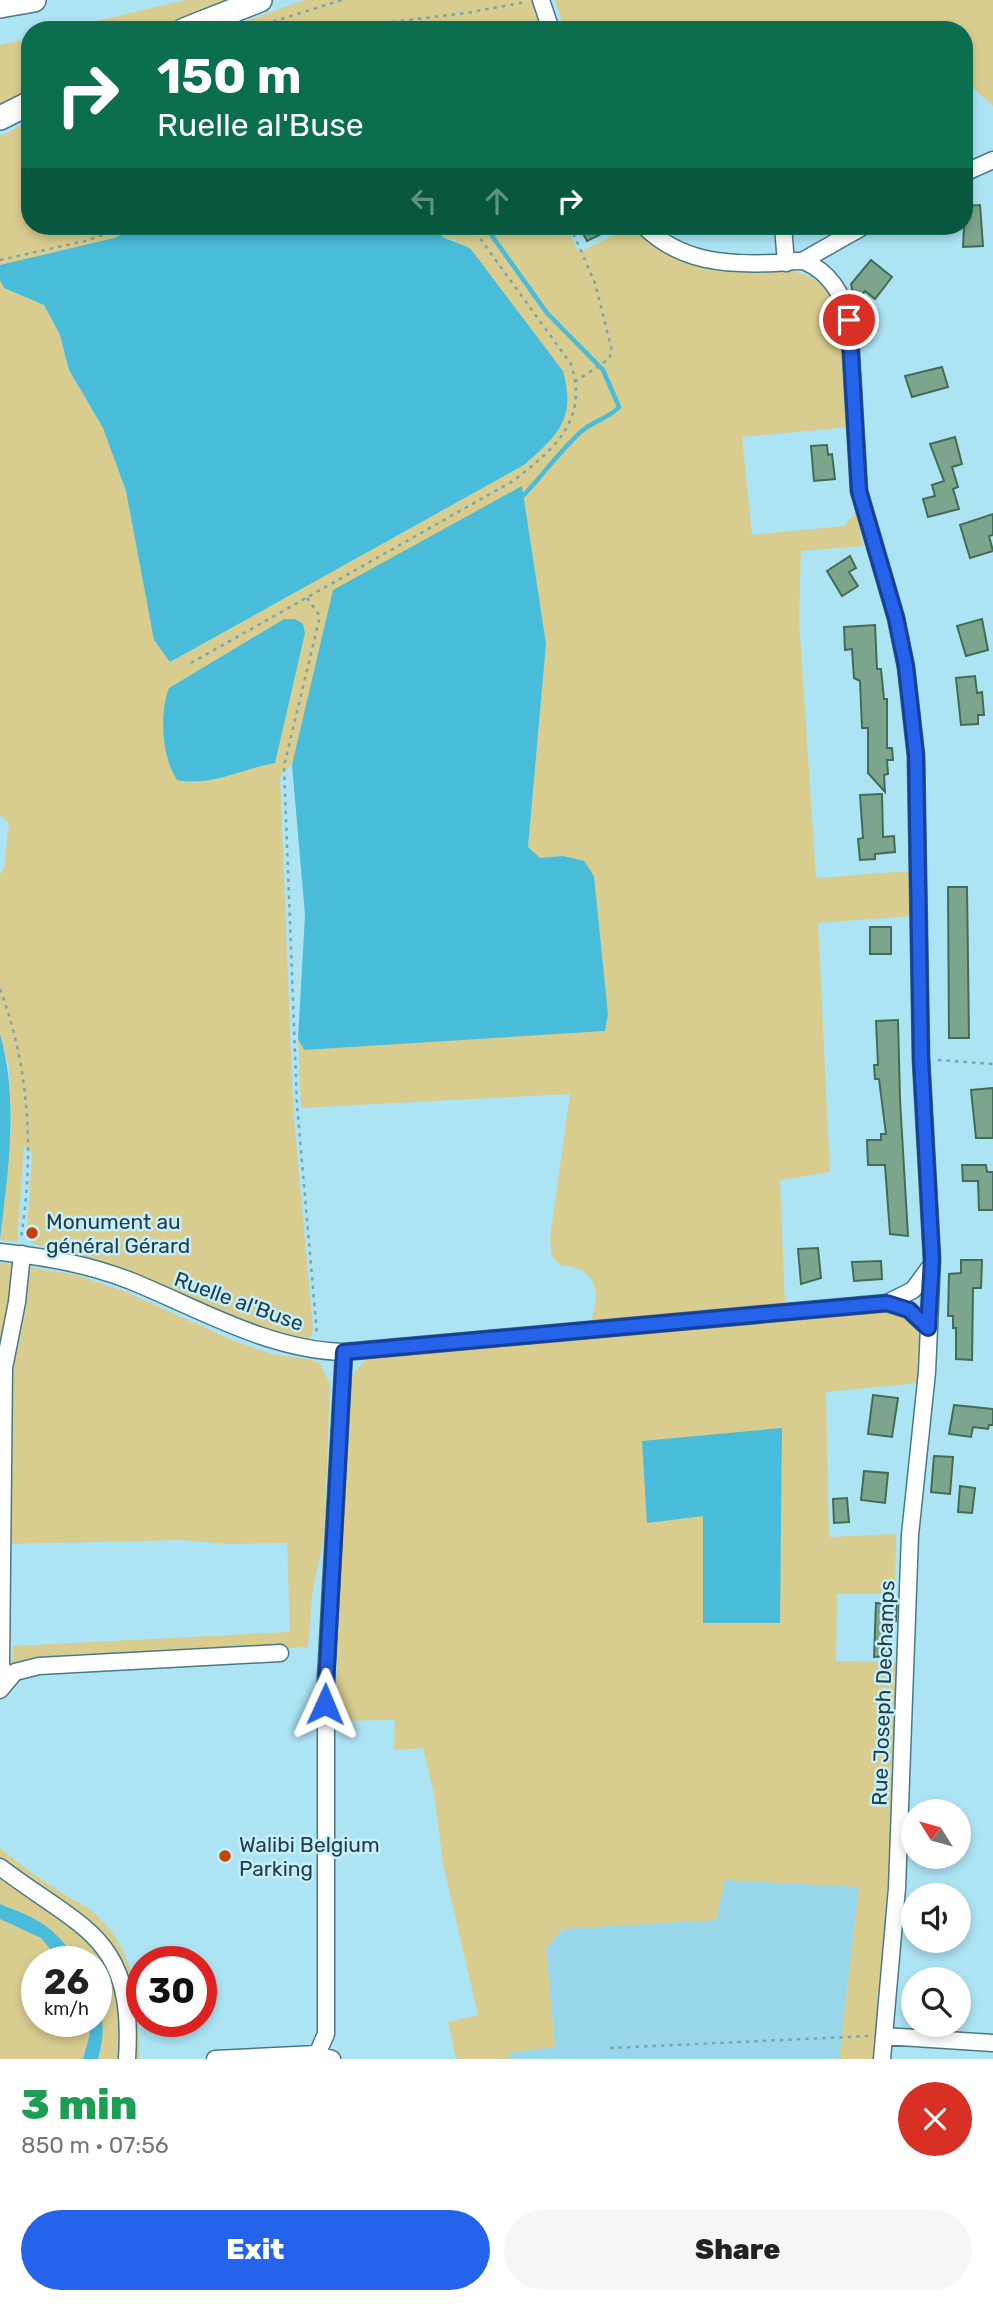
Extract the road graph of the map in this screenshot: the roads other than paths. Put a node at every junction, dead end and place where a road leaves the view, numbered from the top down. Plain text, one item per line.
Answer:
1 (34, 0) edge
2 (260, 0) edge
3 (541, 0) edge
4 (0, 6) edge
5 (207, 21) edge
6 (548, 21) edge
7 (21, 108) edge
8 (0, 118) edge
9 (992, 163) edge
10 (973, 170) edge
11 (656, 235) edge
12 (784, 235) edge
13 (849, 235) edge
14 (804, 261) junction
15 (786, 263) junction
16 (1, 1252) edge
17 (22, 1254) junction
18 (931, 1266) junction
19 (887, 1303) junction
20 (928, 1328) junction
21 (344, 1352) junction
22 (279, 1653) dead end
23 (3, 1686) edge
24 (0, 1867) edge
25 (884, 2036) junction
26 (993, 2043) edge
27 (322, 2057) edge
28 (127, 2059) edge
29 (215, 2059) edge
30 (882, 2059) edge

1 - 4 highway
2 - 5 highway
3 - 6 street
7 - 8 highway
9 - 10 street
11 - 15 street
12 - 15 street
13 - 14 street
14 - 15 street
14 - 18 street, Rue Joseph Dechamps
16 - 17 street, Ruelle al'Buse
17 - 21 street, Ruelle al'Buse
17 - 23 street
18 - 19 street, Ruelle al'Buse
18 - 20 street, Rue Joseph Dechamps
19 - 20 street
19 - 21 street, Ruelle al'Buse
20 - 25 street, Rue Joseph Dechamps
21 - 27 street
22 - 23 street
24 - 28 street
25 - 26 street
25 - 30 street, Rue Joseph Dechamps
27 - 29 street

